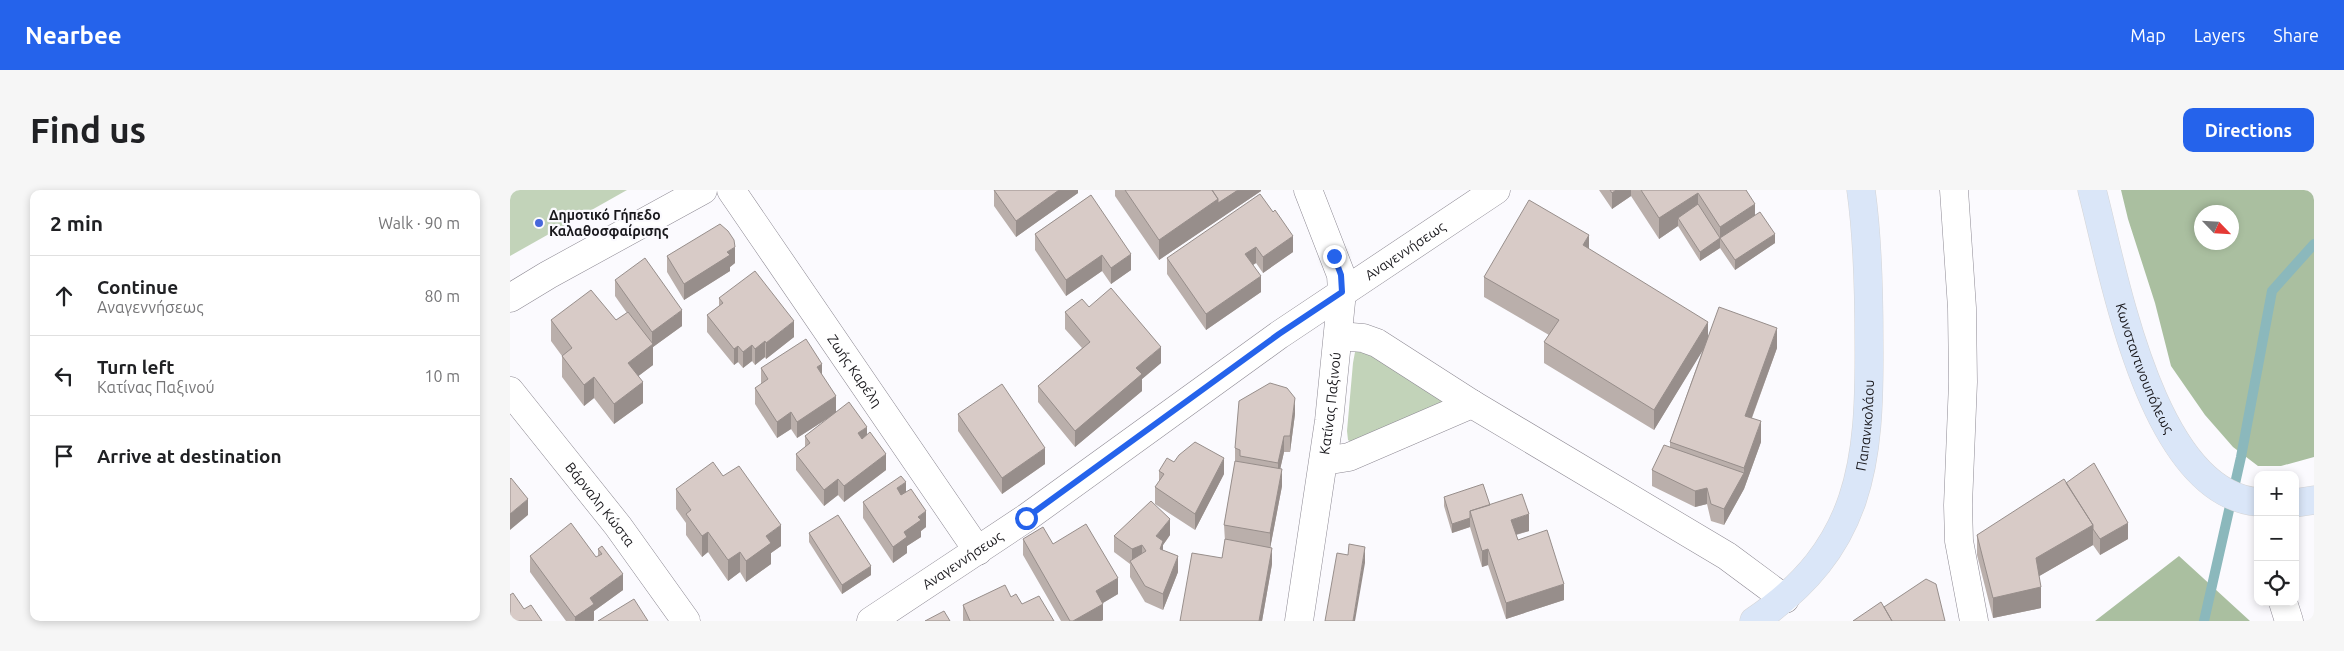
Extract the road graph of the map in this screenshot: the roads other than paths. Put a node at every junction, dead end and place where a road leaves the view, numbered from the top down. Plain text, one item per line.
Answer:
1 (703, 190) edge
2 (731, 190) edge
3 (1308, 190) edge
4 (1496, 190) edge
5 (1861, 190) edge
6 (1954, 190) edge
7 (2092, 190) edge
8 (1342, 292) junction
9 (510, 298) edge
10 (1339, 336) junction
11 (510, 391) edge
12 (1472, 404) junction
13 (1324, 460) junction
14 (2314, 500) edge
15 (2254, 502) edge
16 (2299, 502) edge
17 (978, 551) junction
18 (1785, 599) junction
19 (2284, 606) edge
20 (686, 621) edge
21 (871, 621) edge
22 (1299, 621) edge
23 (1754, 621) edge
24 (1974, 621) edge
25 (2289, 621) edge

1 - 9 street
2 - 17 street, Ζωής Καρέλη
3 - 8 street, Κατίνας Παξινού
4 - 8 street, Αναγεννήσεως
5 - 18 main road, Παπανικολάου
6 - 24 street
7 - 15 main road, Κωνσταντινουπόλεως
8 - 10 street, Κατίνας Παξινού
8 - 17 street, Αναγεννήσεως
10 - 12 street
10 - 13 street, Κατίνας Παξινού
11 - 20 street, Βάρναλη Κώστα
12 - 13 street
12 - 18 street
13 - 22 street, Κατίνας Παξινού
14 - 16 main road
17 - 21 street, Αναγεννήσεως
18 - 23 main road, Παπανικολάου
19 - 25 street

